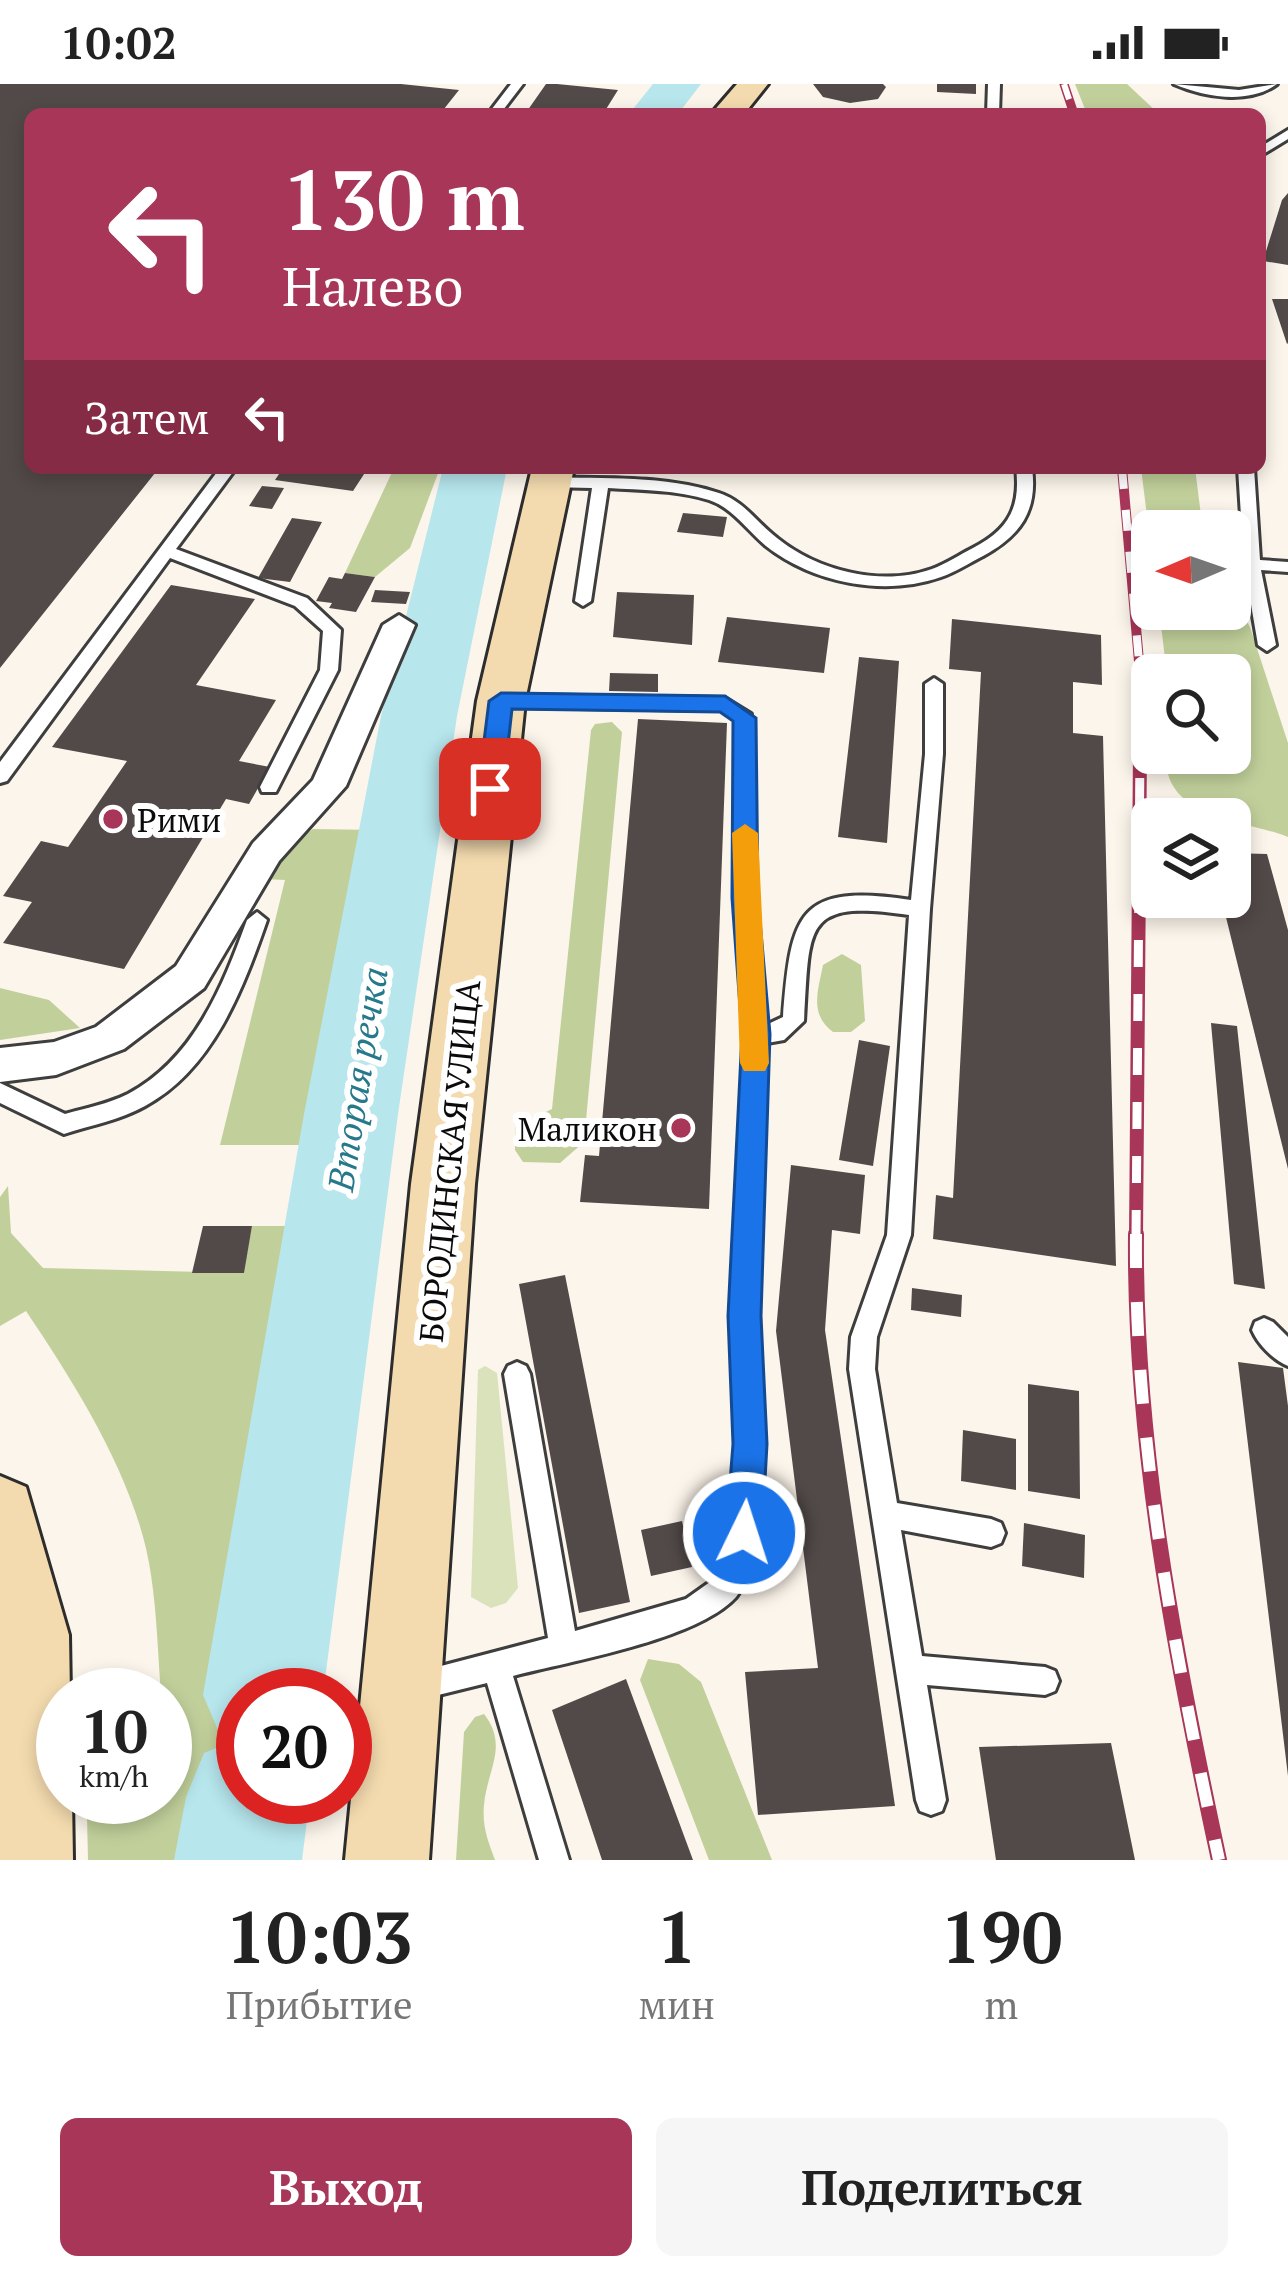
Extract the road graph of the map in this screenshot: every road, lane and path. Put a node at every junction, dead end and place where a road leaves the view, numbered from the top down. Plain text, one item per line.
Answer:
1 (517, 84) edge
2 (753, 84) edge
3 (1180, 84) edge
4 (1271, 84) edge
5 (499, 108) edge
6 (732, 108) edge
7 (223, 474) edge
8 (1025, 474) edge
9 (1246, 474) edge
10 (567, 478) edge
11 (165, 551) junction
12 (1252, 563) junction
13 (1288, 567) edge
14 (584, 601) dead end
15 (399, 625) dead end
16 (1267, 644) dead end
17 (934, 684) dead end
18 (501, 701) junction
19 (0, 776) edge
20 (269, 787) dead end
21 (920, 909) junction
22 (257, 920) dead end
23 (756, 1034) junction
24 (0, 1064) edge
25 (0, 1092) edge
26 (1264, 1330) dead end
27 (1288, 1354) edge
28 (517, 1374) dead end
29 (0, 1513) edge
30 (885, 1514) junction
31 (991, 1533) dead end
32 (564, 1648) junction
33 (496, 1666) junction
34 (910, 1669) junction
35 (1045, 1681) dead end
36 (400, 1691) junction
37 (931, 1800) dead end
38 (31, 1860) edge
39 (387, 1860) edge
40 (554, 1860) edge

1 - 5 lane
2 - 6 main road
3 - 4 lane
7 - 11 lane
8 - 10 lane
9 - 12 lane
10 - 14 lane
10 - 18 main road, БОРОДИНСКАЯ УЛИЦА
11 - 19 lane
11 - 20 lane
12 - 13 lane
12 - 16 lane
15 - 24 street
17 - 21 lane
18 - 23 lane
18 - 36 main road, БОРОДИНСКАЯ УЛИЦА
21 - 23 lane
21 - 30 lane
22 - 25 lane
23 - 32 lane
26 - 27 lane
28 - 32 lane
29 - 38 main road
30 - 31 lane
30 - 34 lane
32 - 33 lane
33 - 36 lane
33 - 40 lane
34 - 35 lane
34 - 37 lane
36 - 39 main road, БОРОДИНСКАЯ УЛИЦА

